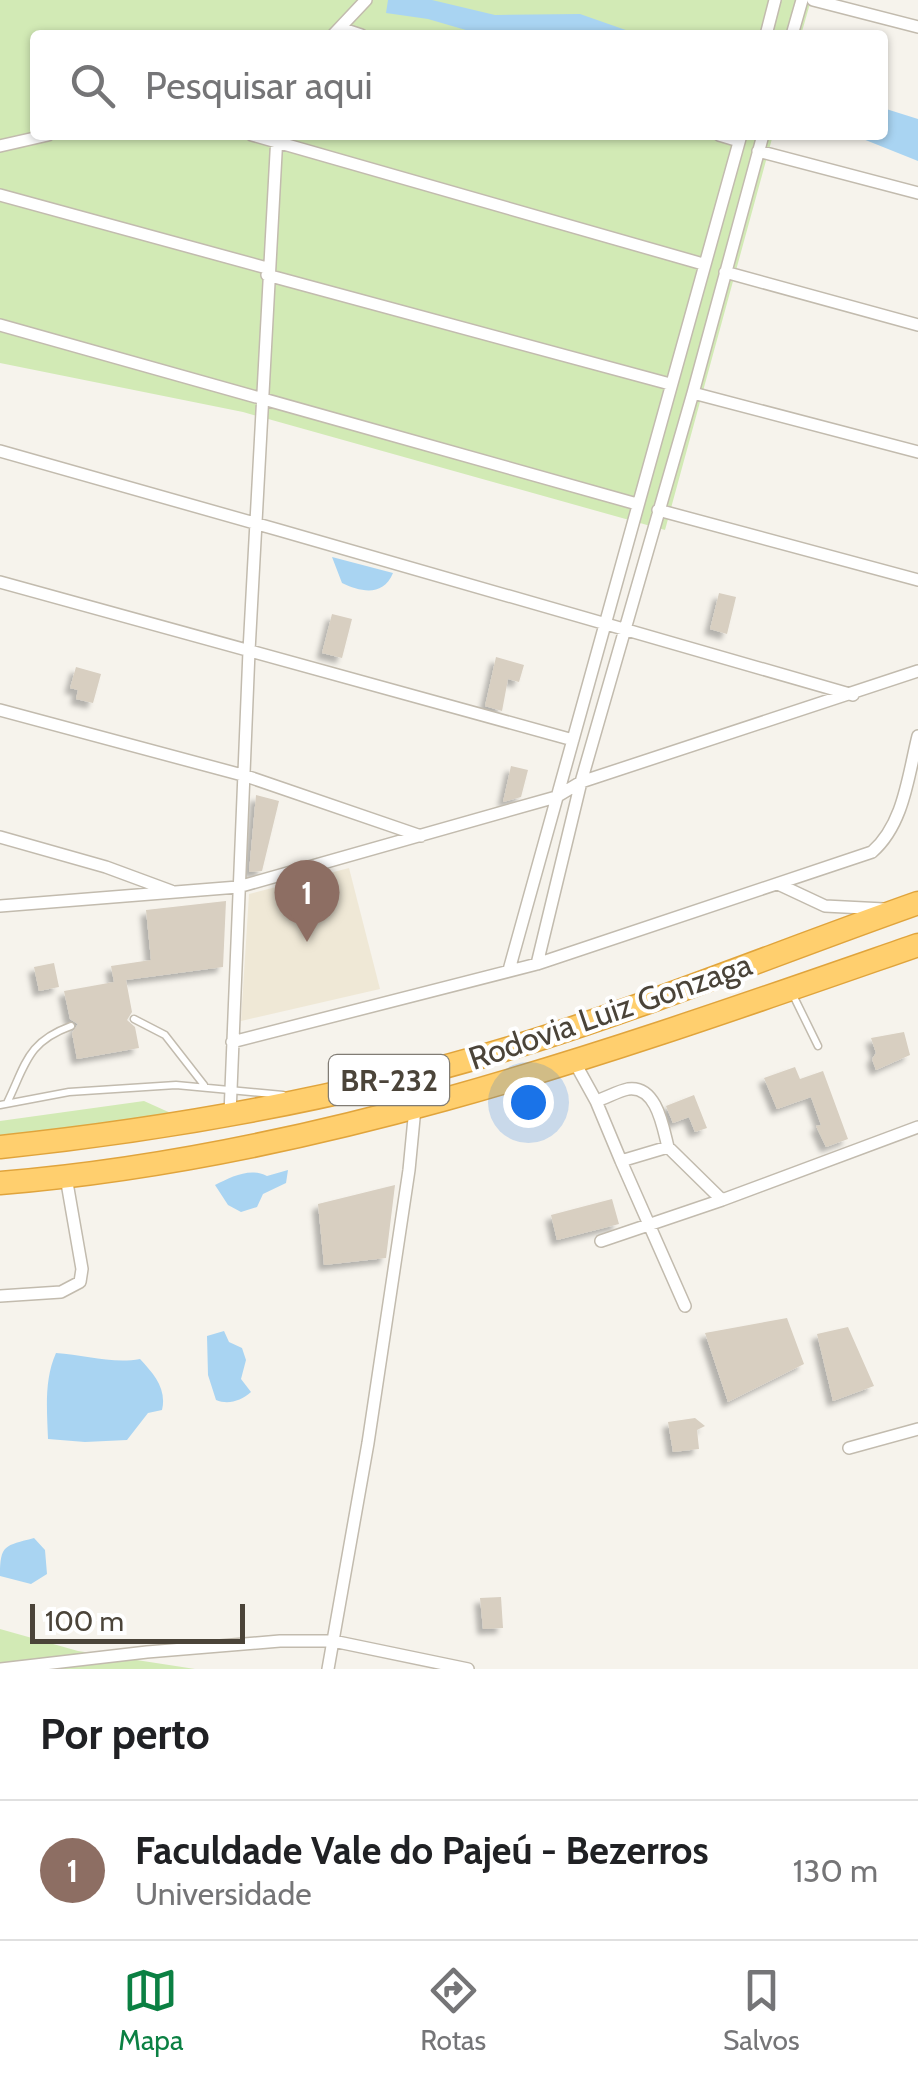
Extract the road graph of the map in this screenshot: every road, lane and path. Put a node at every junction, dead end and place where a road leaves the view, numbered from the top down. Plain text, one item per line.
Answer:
1 (366, 0) edge
2 (775, 0) edge
3 (802, 0) edge
4 (812, 0) edge
5 (918, 28) edge
6 (338, 30) edge
7 (767, 30) edge
8 (793, 30) edge
9 (30, 139) edge
10 (276, 140) edge
11 (279, 140) edge
12 (739, 140) edge
13 (761, 140) edge
14 (0, 146) edge
15 (758, 152) junction
16 (918, 193) edge
17 (0, 196) edge
18 (703, 264) junction
19 (267, 271) junction
20 (724, 272) junction
21 (0, 325) edge
22 (918, 325) edge
23 (670, 384) junction
24 (693, 393) junction
25 (262, 399) junction
26 (0, 451) edge
27 (918, 452) edge
28 (637, 504) junction
29 (658, 510) junction
30 (257, 522) junction
31 (918, 580) edge
32 (0, 582) edge
33 (604, 625) junction
34 (625, 630) junction
35 (249, 651) junction
36 (918, 671) edge
37 (853, 695) junction
38 (0, 710) edge
39 (918, 736) edge
40 (573, 740) junction
41 (246, 776) junction
42 (581, 782) junction
43 (556, 797) junction
44 (421, 836) junction
45 (0, 837) edge
46 (778, 884) junction
47 (238, 887) junction
48 (175, 893) junction
49 (0, 906) edge
50 (909, 906) edge
51 (918, 945) edge
52 (537, 964) junction
53 (510, 970) junction
54 (790, 989) junction
55 (134, 1019) dead end
56 (71, 1026) dead end
57 (232, 1042) junction
58 (818, 1046) dead end
59 (574, 1063) junction
60 (205, 1086) junction
61 (232, 1089) junction
62 (309, 1099) junction
63 (596, 1101) junction
64 (4, 1104) edge
65 (415, 1108) junction
66 (230, 1114) junction
67 (918, 1127) edge
68 (0, 1147) edge
69 (668, 1147) junction
70 (621, 1161) junction
71 (66, 1177) junction
72 (0, 1182) edge
73 (722, 1200) junction
74 (648, 1225) junction
75 (601, 1241) dead end
76 (0, 1296) edge
77 (685, 1306) dead end
78 (918, 1429) edge
79 (849, 1448) dead end
80 (334, 1641) junction
81 (2, 1669) edge
82 (328, 1669) edge
83 (468, 1669) edge

1 - 6 street
2 - 7 street
3 - 8 street
4 - 5 street
9 - 14 street
10 - 19 street
11 - 18 street
12 - 18 street
13 - 15 street
15 - 16 street
15 - 20 street
17 - 19 street
18 - 23 street
19 - 23 street
19 - 25 street
20 - 22 street
20 - 24 street
21 - 25 street
23 - 28 street
24 - 27 street
24 - 29 street
25 - 28 street
25 - 30 street
26 - 30 street
28 - 33 street
29 - 31 street
29 - 34 street
30 - 33 street
30 - 35 street
32 - 35 street
33 - 34 street
33 - 40 street
34 - 37 street
34 - 42 street
35 - 40 street
35 - 41 street
36 - 37 street
37 - 42 street
38 - 41 street
39 - 46 street
40 - 43 street
41 - 44 street
41 - 47 street
42 - 43 street
42 - 52 street
43 - 44 street
43 - 53 street
44 - 47 street
45 - 48 street
46 - 50 street
46 - 52 street
47 - 48 street
47 - 57 street
48 - 49 street
50 - 62 highway, Rodovia Luiz Gonzaga / BR-232
51 - 54 highway, Rodovia Luiz Gonzaga / BR-232
52 - 53 street
53 - 57 street
54 - 58 lane
54 - 59 highway, Rodovia Luiz Gonzaga / BR-232
55 - 60 lane
56 - 64 lane
57 - 61 street
59 - 63 street
59 - 65 highway, Rodovia Luiz Gonzaga / BR-232
60 - 61 lane
60 - 64 lane
61 - 62 lane
61 - 66 street
62 - 66 highway, Rodovia Luiz Gonzaga / BR-232
63 - 69 street
63 - 70 street
65 - 71 highway, Rodovia Luiz Gonzaga / BR-232
65 - 80 street
66 - 68 highway, Rodovia Luiz Gonzaga / BR-232
67 - 73 street
69 - 70 street
69 - 73 street
70 - 74 street
71 - 72 highway, Rodovia Luiz Gonzaga / BR-232
71 - 76 street
73 - 74 street
74 - 75 street
74 - 77 street
78 - 79 street
80 - 81 street
80 - 82 street
80 - 83 street

